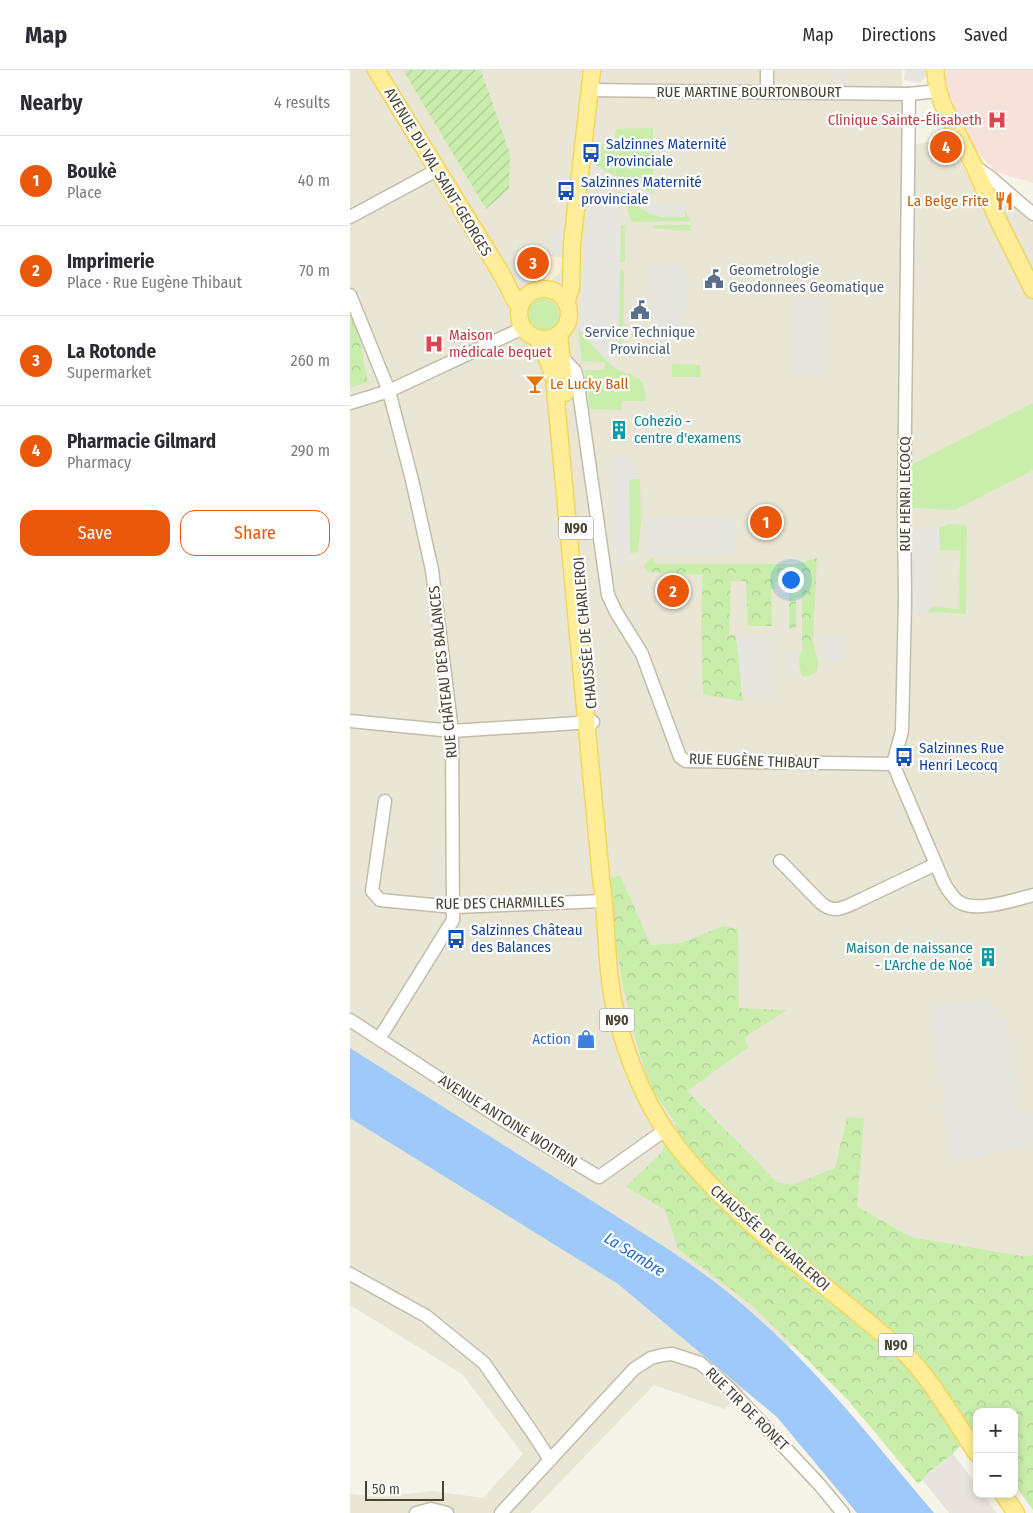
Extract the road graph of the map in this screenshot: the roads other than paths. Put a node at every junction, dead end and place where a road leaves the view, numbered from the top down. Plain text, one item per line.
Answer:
1 (376, 70) edge
2 (592, 70) edge
3 (767, 70) edge
4 (935, 70) edge
5 (590, 90) junction
6 (938, 91) junction
7 (767, 92) junction
8 (908, 94) junction
9 (974, 166) junction
10 (437, 170) junction
11 (1033, 214) edge
12 (350, 217) edge
13 (572, 243) junction
14 (500, 273) junction
15 (542, 290) junction
16 (1033, 290) edge
17 (350, 295) edge
18 (566, 302) junction
19 (520, 306) junction
20 (523, 328) junction
21 (558, 334) junction
22 (538, 338) junction
23 (562, 357) junction
24 (389, 391) junction
25 (350, 403) edge
26 (350, 721) edge
27 (590, 722) junction
28 (452, 731) junction
29 (893, 764) junction
30 (385, 801) dead end
31 (780, 861) dead end
32 (936, 864) junction
33 (1033, 895) edge
34 (604, 901) junction
35 (454, 907) junction
36 (350, 1020) edge
37 (379, 1039) junction
38 (665, 1130) junction
39 (350, 1274) edge
40 (976, 1453) edge
41 (550, 1460) junction
42 (1006, 1498) edge
43 (416, 1513) edge
44 (447, 1513) edge
45 (501, 1513) edge
46 (843, 1513) edge
47 (1016, 1513) edge

1 - 10 main road, AVENUE DU VAL SAINT-GEORGES
2 - 5 main road
3 - 7 street
4 - 6 main road
5 - 7 street, RUE MARTINE BOURTONBOURT
5 - 13 main road
6 - 8 street, RUE MARTINE BOURTONBOURT
6 - 9 main road
7 - 8 street, RUE MARTINE BOURTONBOURT
8 - 29 street, RUE HENRI LECOCQ
9 - 11 street
9 - 16 main road
10 - 12 street
10 - 14 main road, AVENUE DU VAL SAINT-GEORGES
13 - 15 main road
13 - 18 main road
14 - 15 main road, AVENUE DU VAL SAINT-GEORGES
14 - 19 main road, AVENUE DU VAL SAINT-GEORGES
15 - 18 main road
15 - 19 main road
17 - 24 street, RUE CHÂTEAU DES BALANCES
18 - 21 main road
19 - 20 main road
20 - 22 main road
20 - 24 street
21 - 22 main road
21 - 23 main road, CHAUSSÉE DE CHARLEROI / N90
22 - 27 main road, CHAUSSÉE DE CHARLEROI / N90
23 - 27 main road, CHAUSSÉE DE CHARLEROI / N90
23 - 29 street, RUE EUGÈNE THIBAUT
24 - 25 street
24 - 28 street, RUE CHÂTEAU DES BALANCES
26 - 28 street
27 - 28 street
27 - 34 main road, CHAUSSÉE DE CHARLEROI / N90
28 - 35 street, RUE CHÂTEAU DES BALANCES
29 - 32 street
30 - 35 street, RUE DES CHARMILLES
31 - 32 street
32 - 33 street
34 - 35 street, RUE DES CHARMILLES
34 - 38 main road, CHAUSSÉE DE CHARLEROI / N90
35 - 37 street, RUE CHÂTEAU DES BALANCES
36 - 37 street, AVENUE ANTOINE WOITRIN
37 - 38 street, AVENUE ANTOINE WOITRIN
38 - 40 main road, CHAUSSÉE DE CHARLEROI / N90
39 - 41 street
41 - 45 street, RUE TIR DE RONET
41 - 46 street, RUE TIR DE RONET
42 - 47 main road
43 - 44 street

